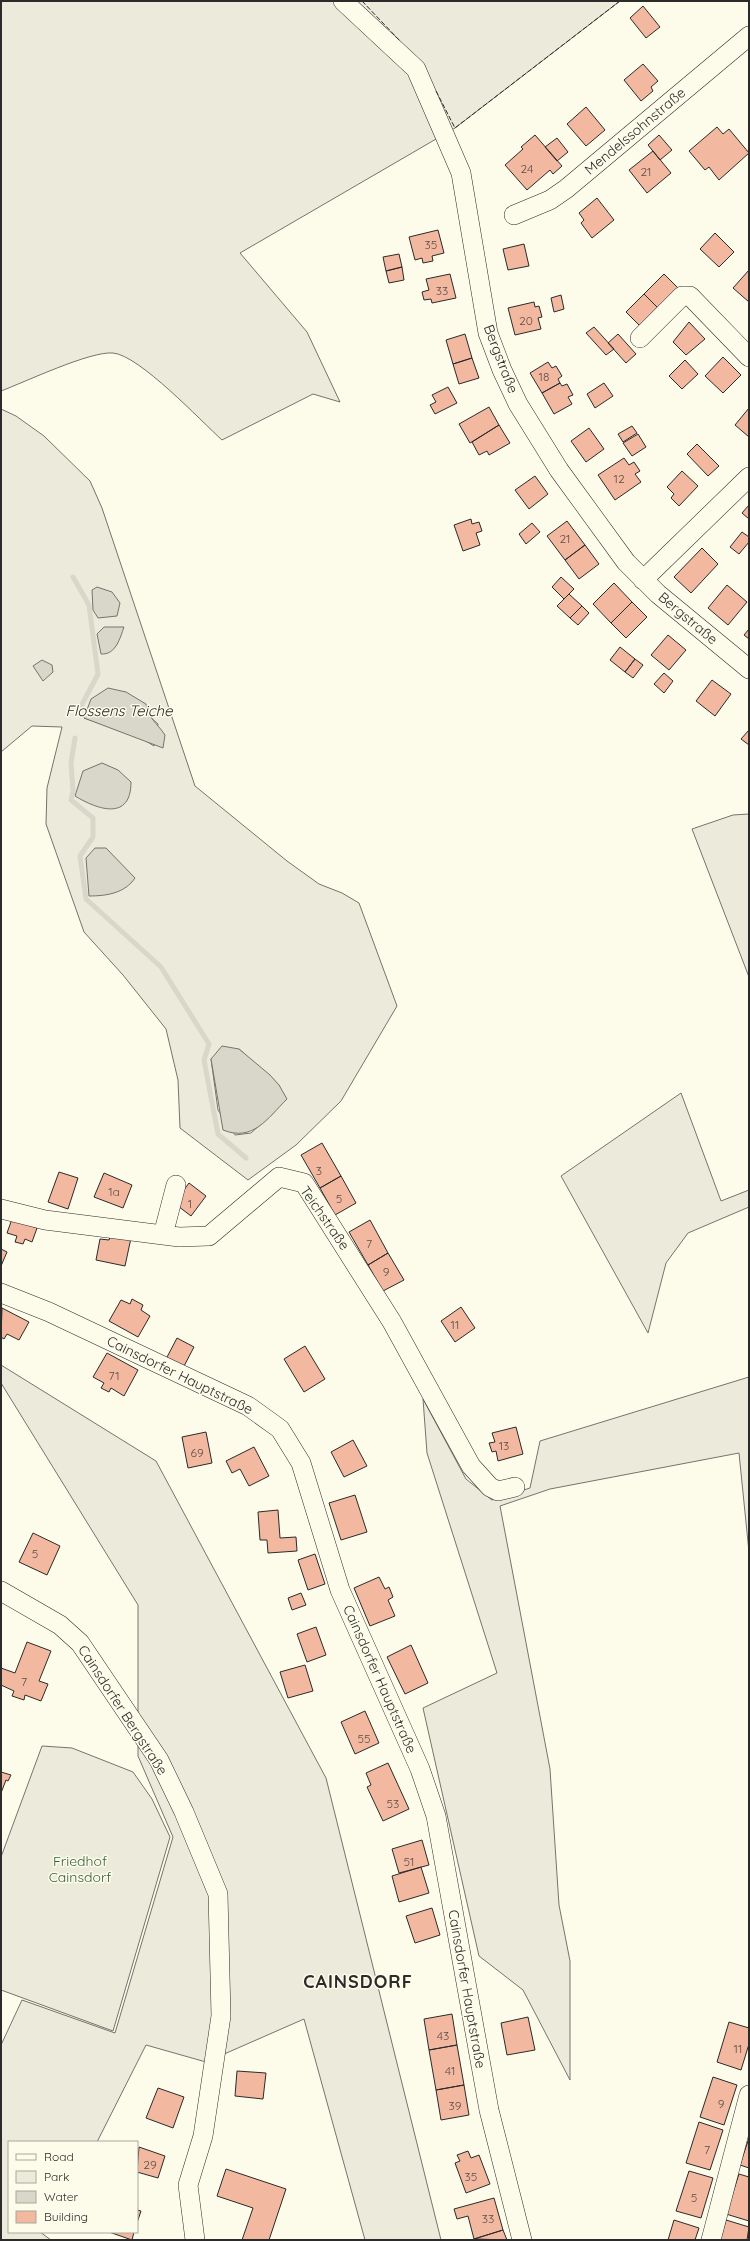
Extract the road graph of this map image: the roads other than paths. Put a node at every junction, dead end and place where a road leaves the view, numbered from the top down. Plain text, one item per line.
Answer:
1 (343, 1) edge
2 (749, 36) edge
3 (514, 215) dead end
4 (640, 338) dead end
5 (749, 357) edge
6 (749, 476) edge
7 (643, 580) junction
8 (749, 669) edge
9 (176, 1184) dead end
10 (1, 1209) edge
11 (163, 1235) junction
12 (1, 1293) edge
13 (515, 1487) dead end
14 (1, 1591) edge
15 (749, 2095) edge
16 (195, 2240) edge
17 (522, 2240) edge
18 (711, 2240) edge

1 - 7 street, Bergstraße
2 - 3 street, Mendelssohnstraße
4 - 5 street
6 - 7 street
7 - 8 street, Bergstraße
9 - 11 street
10 - 11 street, Teichstraße
11 - 13 street, Teichstraße
12 - 17 street, Cainsdorfer Hauptstraße
14 - 16 street, Cainsdorfer Bergstraße
15 - 18 street

